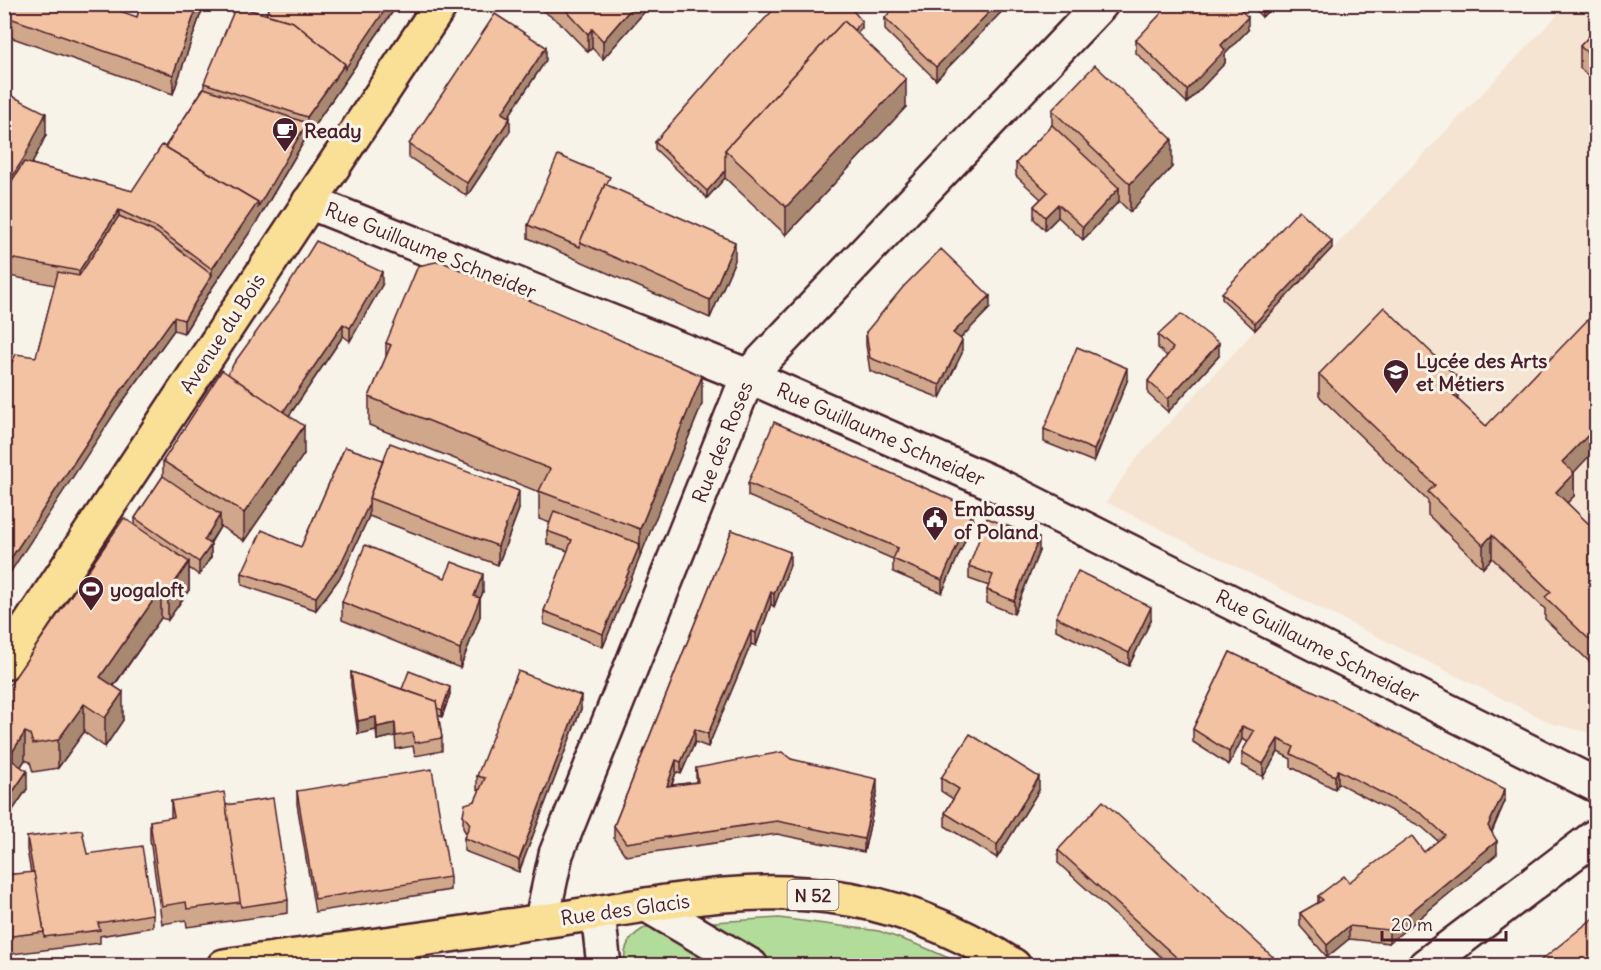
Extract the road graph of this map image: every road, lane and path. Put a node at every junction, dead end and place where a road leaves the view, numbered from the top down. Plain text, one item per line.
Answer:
1 (441, 4) edge
2 (1101, 4) edge
3 (309, 202) junction
4 (748, 376) junction
5 (4, 663) edge
6 (1596, 785) edge
7 (1596, 836) edge
8 (647, 905) junction
9 (598, 913) junction
10 (542, 920) junction
11 (224, 966) edge
12 (604, 966) edge
13 (751, 966) edge
14 (1014, 966) edge
15 (1425, 966) edge

1 - 3 main road, Avenue du Bois
2 - 4 street, Rue des Roses
3 - 4 street, Rue Guillaume Schneider
3 - 5 main road, Avenue du Bois
4 - 6 street, Rue Guillaume Schneider
4 - 10 street, Rue des Roses
7 - 15 street
8 - 9 main road, Rue des Glacis / N 52
8 - 13 street
8 - 14 main road, Rue des Glacis / N 52
9 - 10 main road, Rue des Glacis / N 52
9 - 12 street
10 - 11 main road, Rue des Glacis / N 52

